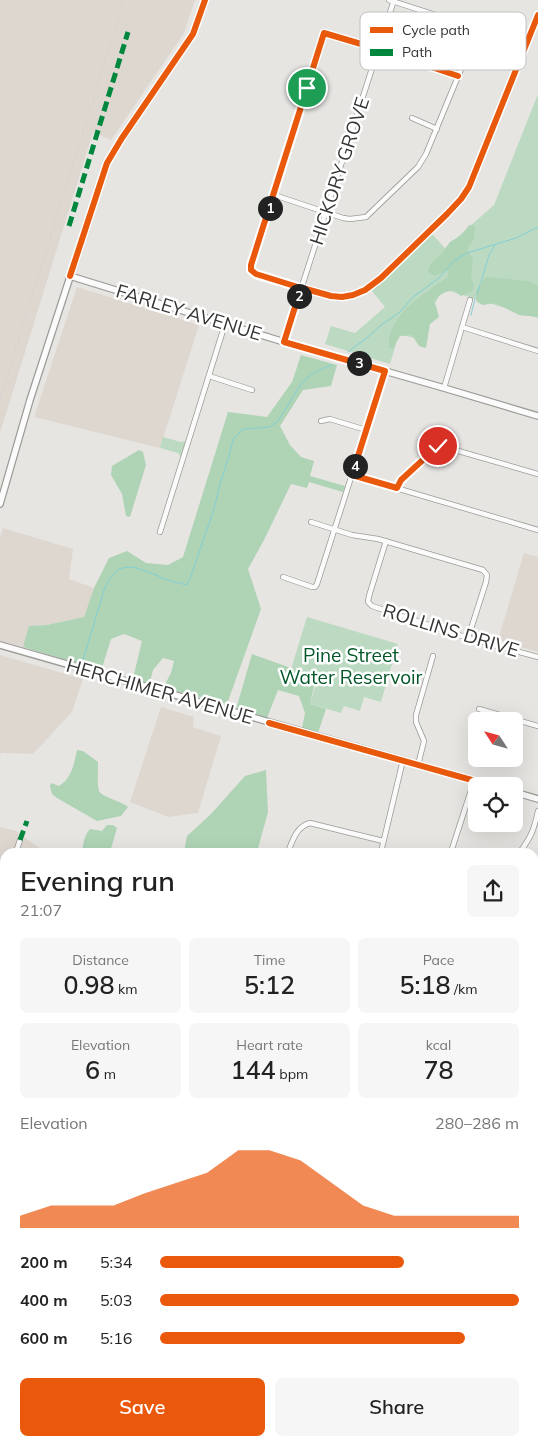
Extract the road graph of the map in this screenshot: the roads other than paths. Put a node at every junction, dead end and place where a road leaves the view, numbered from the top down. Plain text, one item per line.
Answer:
1 (205, 0) edge
2 (393, 0) edge
3 (389, 12) edge
4 (429, 12) edge
5 (538, 15) edge
6 (360, 44) edge
7 (526, 44) edge
8 (371, 70) edge
9 (440, 70) edge
10 (460, 70) edge
11 (516, 70) edge
12 (458, 76) junction
13 (412, 118) dead end
14 (437, 129) junction
15 (274, 195) junction
16 (326, 211) junction
17 (70, 276) junction
18 (301, 288) junction
19 (470, 300) dead end
20 (225, 324) junction
21 (462, 327) junction
22 (284, 342) junction
23 (538, 351) edge
24 (385, 371) junction
25 (209, 376) junction
26 (444, 388) junction
27 (252, 390) dead end
28 (538, 416) edge
29 (321, 421) dead end
30 (366, 430) junction
31 (538, 474) edge
32 (352, 475) junction
33 (397, 488) junction
34 (0, 504) edge
35 (311, 522) dead end
36 (334, 529) junction
37 (538, 530) edge
38 (160, 532) dead end
39 (386, 541) junction
40 (283, 577) dead end
41 (468, 638) junction
42 (0, 645) edge
43 (433, 656) dead end
44 (538, 658) edge
45 (479, 710) dead end
46 (538, 726) edge
47 (403, 760) junction
48 (418, 764) junction
49 (468, 779) edge
50 (523, 795) edge
51 (538, 799) edge
52 (468, 800) edge
53 (538, 811) edge
54 (20, 840) dead end
55 (384, 841) junction
56 (17, 848) edge
57 (290, 848) edge
58 (382, 848) edge
59 (452, 848) edge
60 (523, 848) edge

1 - 17 street
2 - 3 street, HICKORY GROVE
2 - 4 street
5 - 7 street
6 - 15 street
8 - 16 street, HICKORY GROVE
9 - 12 street
10 - 12 street
11 - 18 street
12 - 14 street
13 - 14 street
14 - 16 street
15 - 16 street
15 - 18 street
16 - 18 street, HICKORY GROVE
17 - 20 street, FARLEY AVENUE
17 - 34 street
18 - 22 street, HICKORY GROVE
19 - 21 street
20 - 22 street, FARLEY AVENUE
20 - 25 street
21 - 23 street
21 - 26 street
22 - 24 street, FARLEY AVENUE
24 - 26 street, FARLEY AVENUE
24 - 30 street
25 - 27 street
25 - 38 street
26 - 28 street, FARLEY AVENUE
29 - 30 street
30 - 32 street
31 - 33 street
32 - 33 street
32 - 36 street
33 - 37 street
35 - 36 street
36 - 39 street
36 - 40 street
39 - 41 street, ROLLINS DRIVE
39 - 41 street
41 - 44 street, ROLLINS DRIVE
42 - 47 street, HERCHIMER AVENUE
43 - 48 street
45 - 46 street
47 - 48 street, HERCHIMER AVENUE
47 - 55 street
48 - 49 street, HERCHIMER AVENUE
50 - 51 street
52 - 59 street
53 - 60 street
54 - 56 street
55 - 57 street
55 - 58 street

